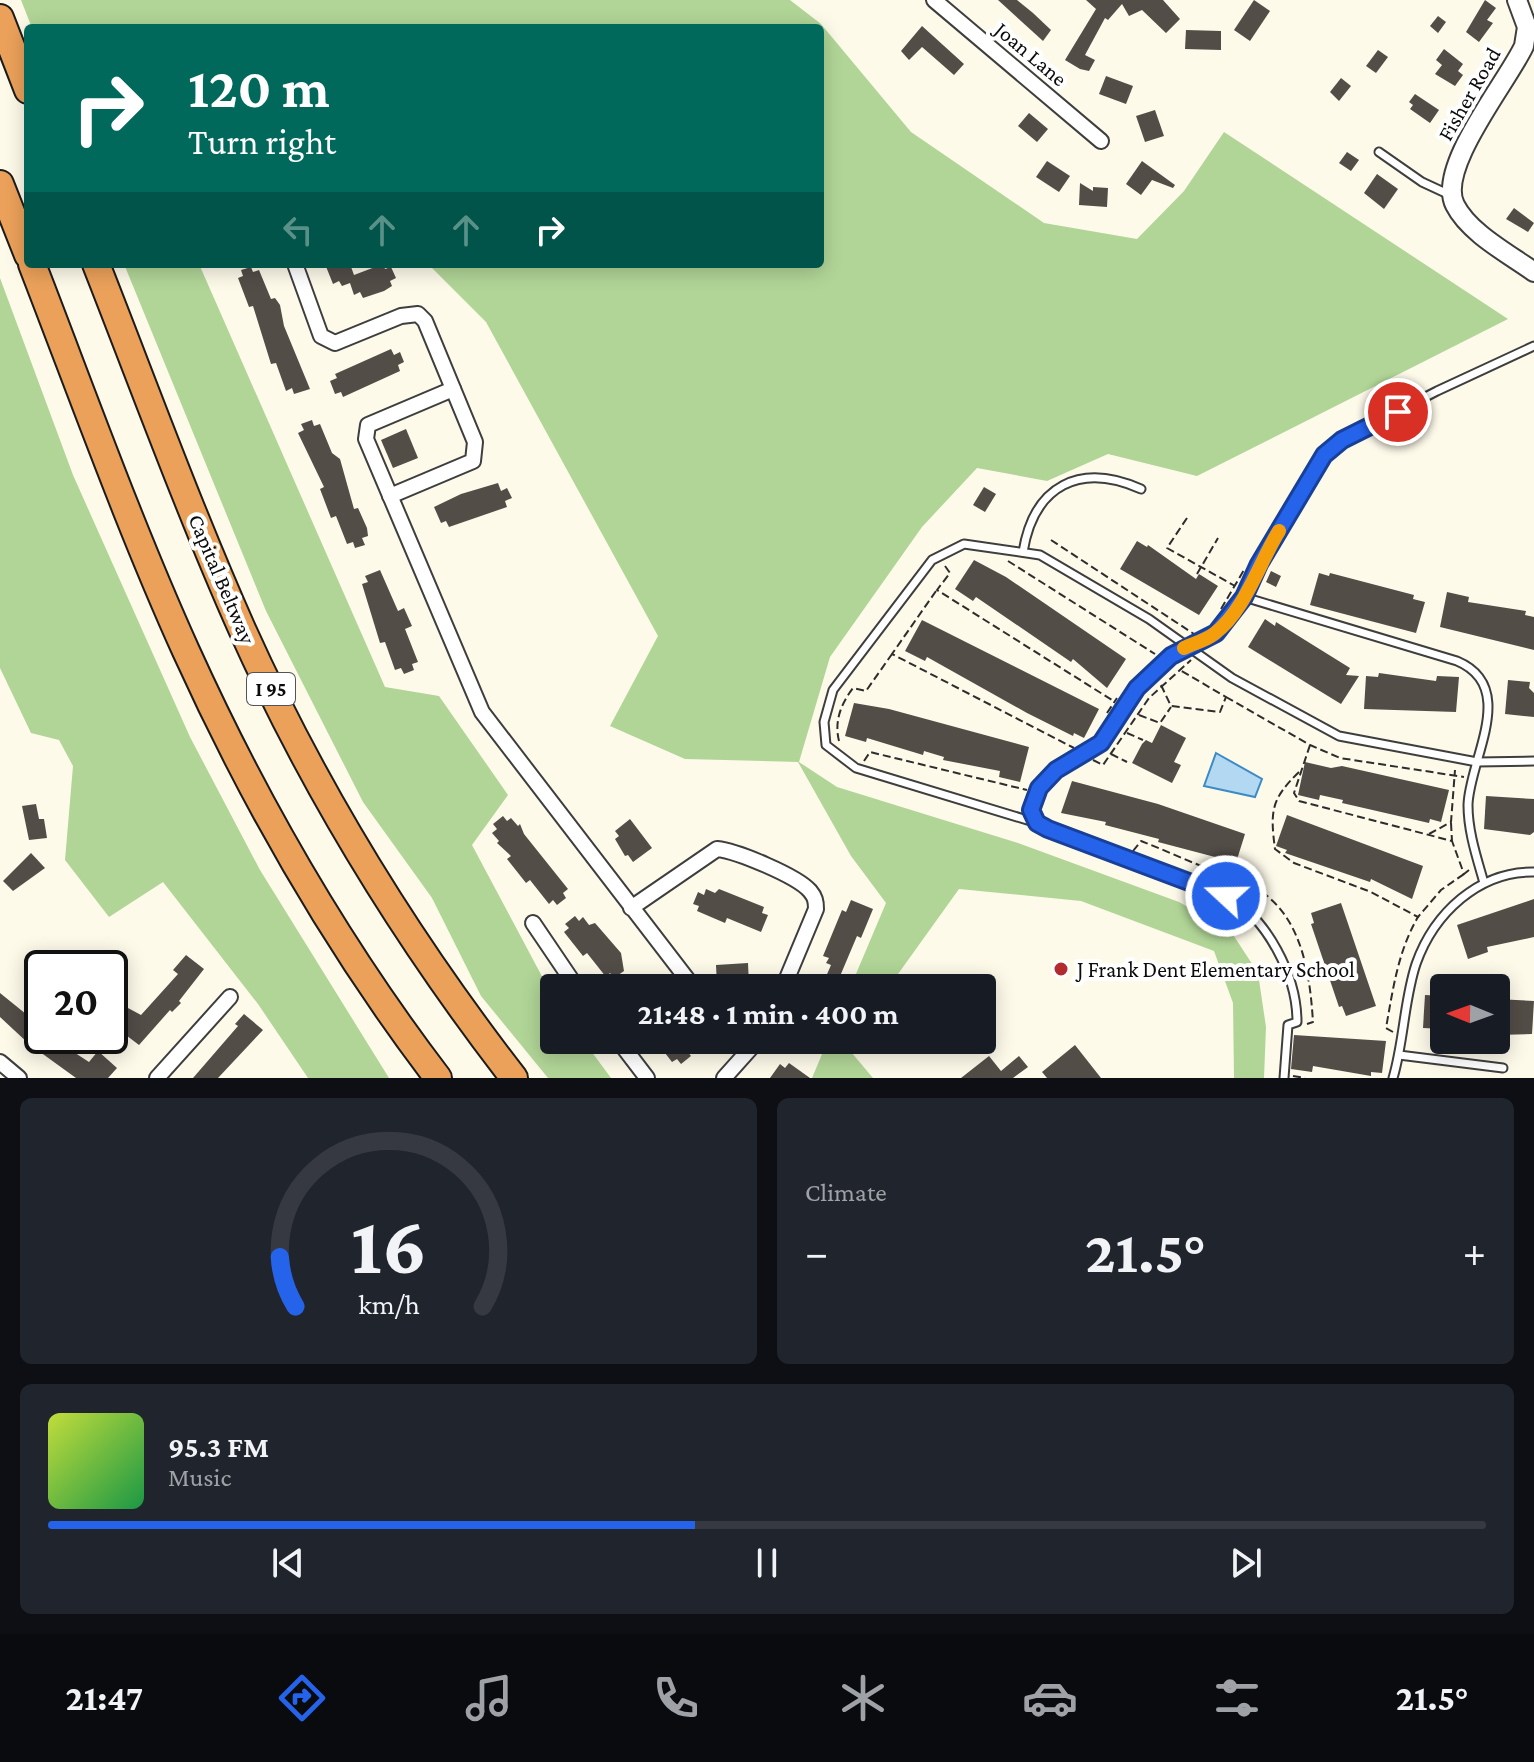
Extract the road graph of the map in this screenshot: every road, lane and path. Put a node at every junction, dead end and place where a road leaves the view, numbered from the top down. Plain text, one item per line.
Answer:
1 (934, 0) edge
2 (1517, 0) edge
3 (0, 18) edge
4 (1530, 22) edge
5 (24, 80) edge
6 (1101, 141) dead end
7 (1379, 152) dead end
8 (0, 184) edge
9 (1452, 196) junction
10 (24, 245) edge
11 (34, 268) edge
12 (98, 268) edge
13 (296, 268) edge
14 (1534, 272) edge
15 (1534, 346) edge
16 (453, 389) junction
17 (1141, 489) dead end
18 (390, 496) junction
19 (1187, 518) dead end
20 (1218, 538) dead end
21 (1051, 540) dead end
22 (1023, 552) junction
23 (1006, 559) dead end
24 (943, 562) dead end
25 (1201, 568) junction
26 (1244, 569) dead end
27 (1197, 574) dead end
28 (1235, 586) junction
29 (937, 590) junction
30 (1244, 597) junction
31 (1216, 618) dead end
32 (1202, 629) dead end
33 (1178, 640) junction
34 (1187, 646) junction
35 (1197, 653) junction
36 (892, 654) junction
37 (1156, 654) junction
38 (1147, 663) dead end
39 (1179, 669) junction
40 (1161, 685) junction
41 (1124, 689) dead end
42 (1226, 697) junction
43 (1114, 701) junction
44 (1171, 706) junction
45 (1137, 714) junction
46 (1101, 722) dead end
47 (1126, 733) junction
48 (1143, 740) dead end
49 (840, 745) dead end
50 (1310, 745) junction
51 (1071, 753) dead end
52 (1111, 754) junction
53 (856, 758) dead end
54 (1457, 759) junction
55 (1534, 761) edge
56 (1127, 762) dead end
57 (1477, 762) junction
58 (1084, 764) dead end
59 (1299, 772) junction
60 (1454, 775) junction
61 (1472, 778) junction
62 (1031, 785) dead end
63 (1451, 822) junction
64 (1037, 823) junction
65 (1428, 835) junction
66 (1452, 841) junction
67 (1121, 847) dead end
68 (1478, 864) junction
69 (1534, 872) edge
70 (1464, 874) junction
71 (1484, 883) junction
72 (631, 908) junction
73 (1418, 917) junction
74 (533, 923) dead end
75 (568, 974) edge
76 (683, 974) edge
77 (789, 974) edge
78 (230, 997) dead end
79 (1298, 1027) dead end
80 (1395, 1041) dead end
81 (629, 1054) edge
82 (745, 1054) edge
83 (1399, 1055) junction
84 (0, 1062) edge
85 (1503, 1068) dead end
86 (1285, 1076) edge
87 (19, 1078) edge
88 (157, 1078) edge
89 (438, 1078) edge
90 (514, 1078) edge
91 (647, 1078) edge
92 (724, 1078) edge
93 (1305, 1078) edge
94 (1393, 1078) edge

1 - 6 street, Joan Lane
2 - 4 street, Fisher Road
3 - 5 highway
4 - 9 street, Fisher Road
7 - 9 lane
8 - 10 highway
9 - 14 street
11 - 89 highway, I 95
12 - 90 highway, Capital Beltway / I 95
13 - 16 street
15 - 30 lane
16 - 18 street
16 - 18 street
17 - 22 lane
18 - 72 street
19 - 25 path
20 - 25 path
21 - 32 path
22 - 33 lane
22 - 64 lane
23 - 37 path
24 - 29 path
25 - 27 path
25 - 28 path
26 - 28 path
28 - 31 path
29 - 36 path
29 - 43 path
30 - 34 lane
30 - 57 lane
33 - 34 lane
33 - 37 path
34 - 35 lane
34 - 64 lane
35 - 39 path
35 - 54 lane
36 - 49 path
36 - 51 path
37 - 38 path
39 - 40 path
39 - 42 path
40 - 44 path
40 - 45 path
41 - 43 path
42 - 44 path
42 - 50 path
43 - 46 path
44 - 45 path
45 - 47 path
47 - 48 path
47 - 52 path
50 - 59 path
50 - 60 path
52 - 56 path
52 - 58 path
53 - 62 path
54 - 57 lane
54 - 60 path
55 - 57 lane
57 - 61 lane
59 - 65 path
59 - 73 path
60 - 61 path
60 - 63 path
61 - 68 lane
63 - 65 path
63 - 66 path
64 - 86 lane
65 - 66 path
66 - 70 path
67 - 79 path
68 - 70 path
68 - 71 lane
69 - 71 lane
70 - 73 path
71 - 83 lane
72 - 76 street
72 - 77 street
73 - 80 path
74 - 75 street
78 - 88 street
81 - 91 street
82 - 92 street
83 - 85 lane
83 - 94 lane
84 - 87 street
86 - 93 path

